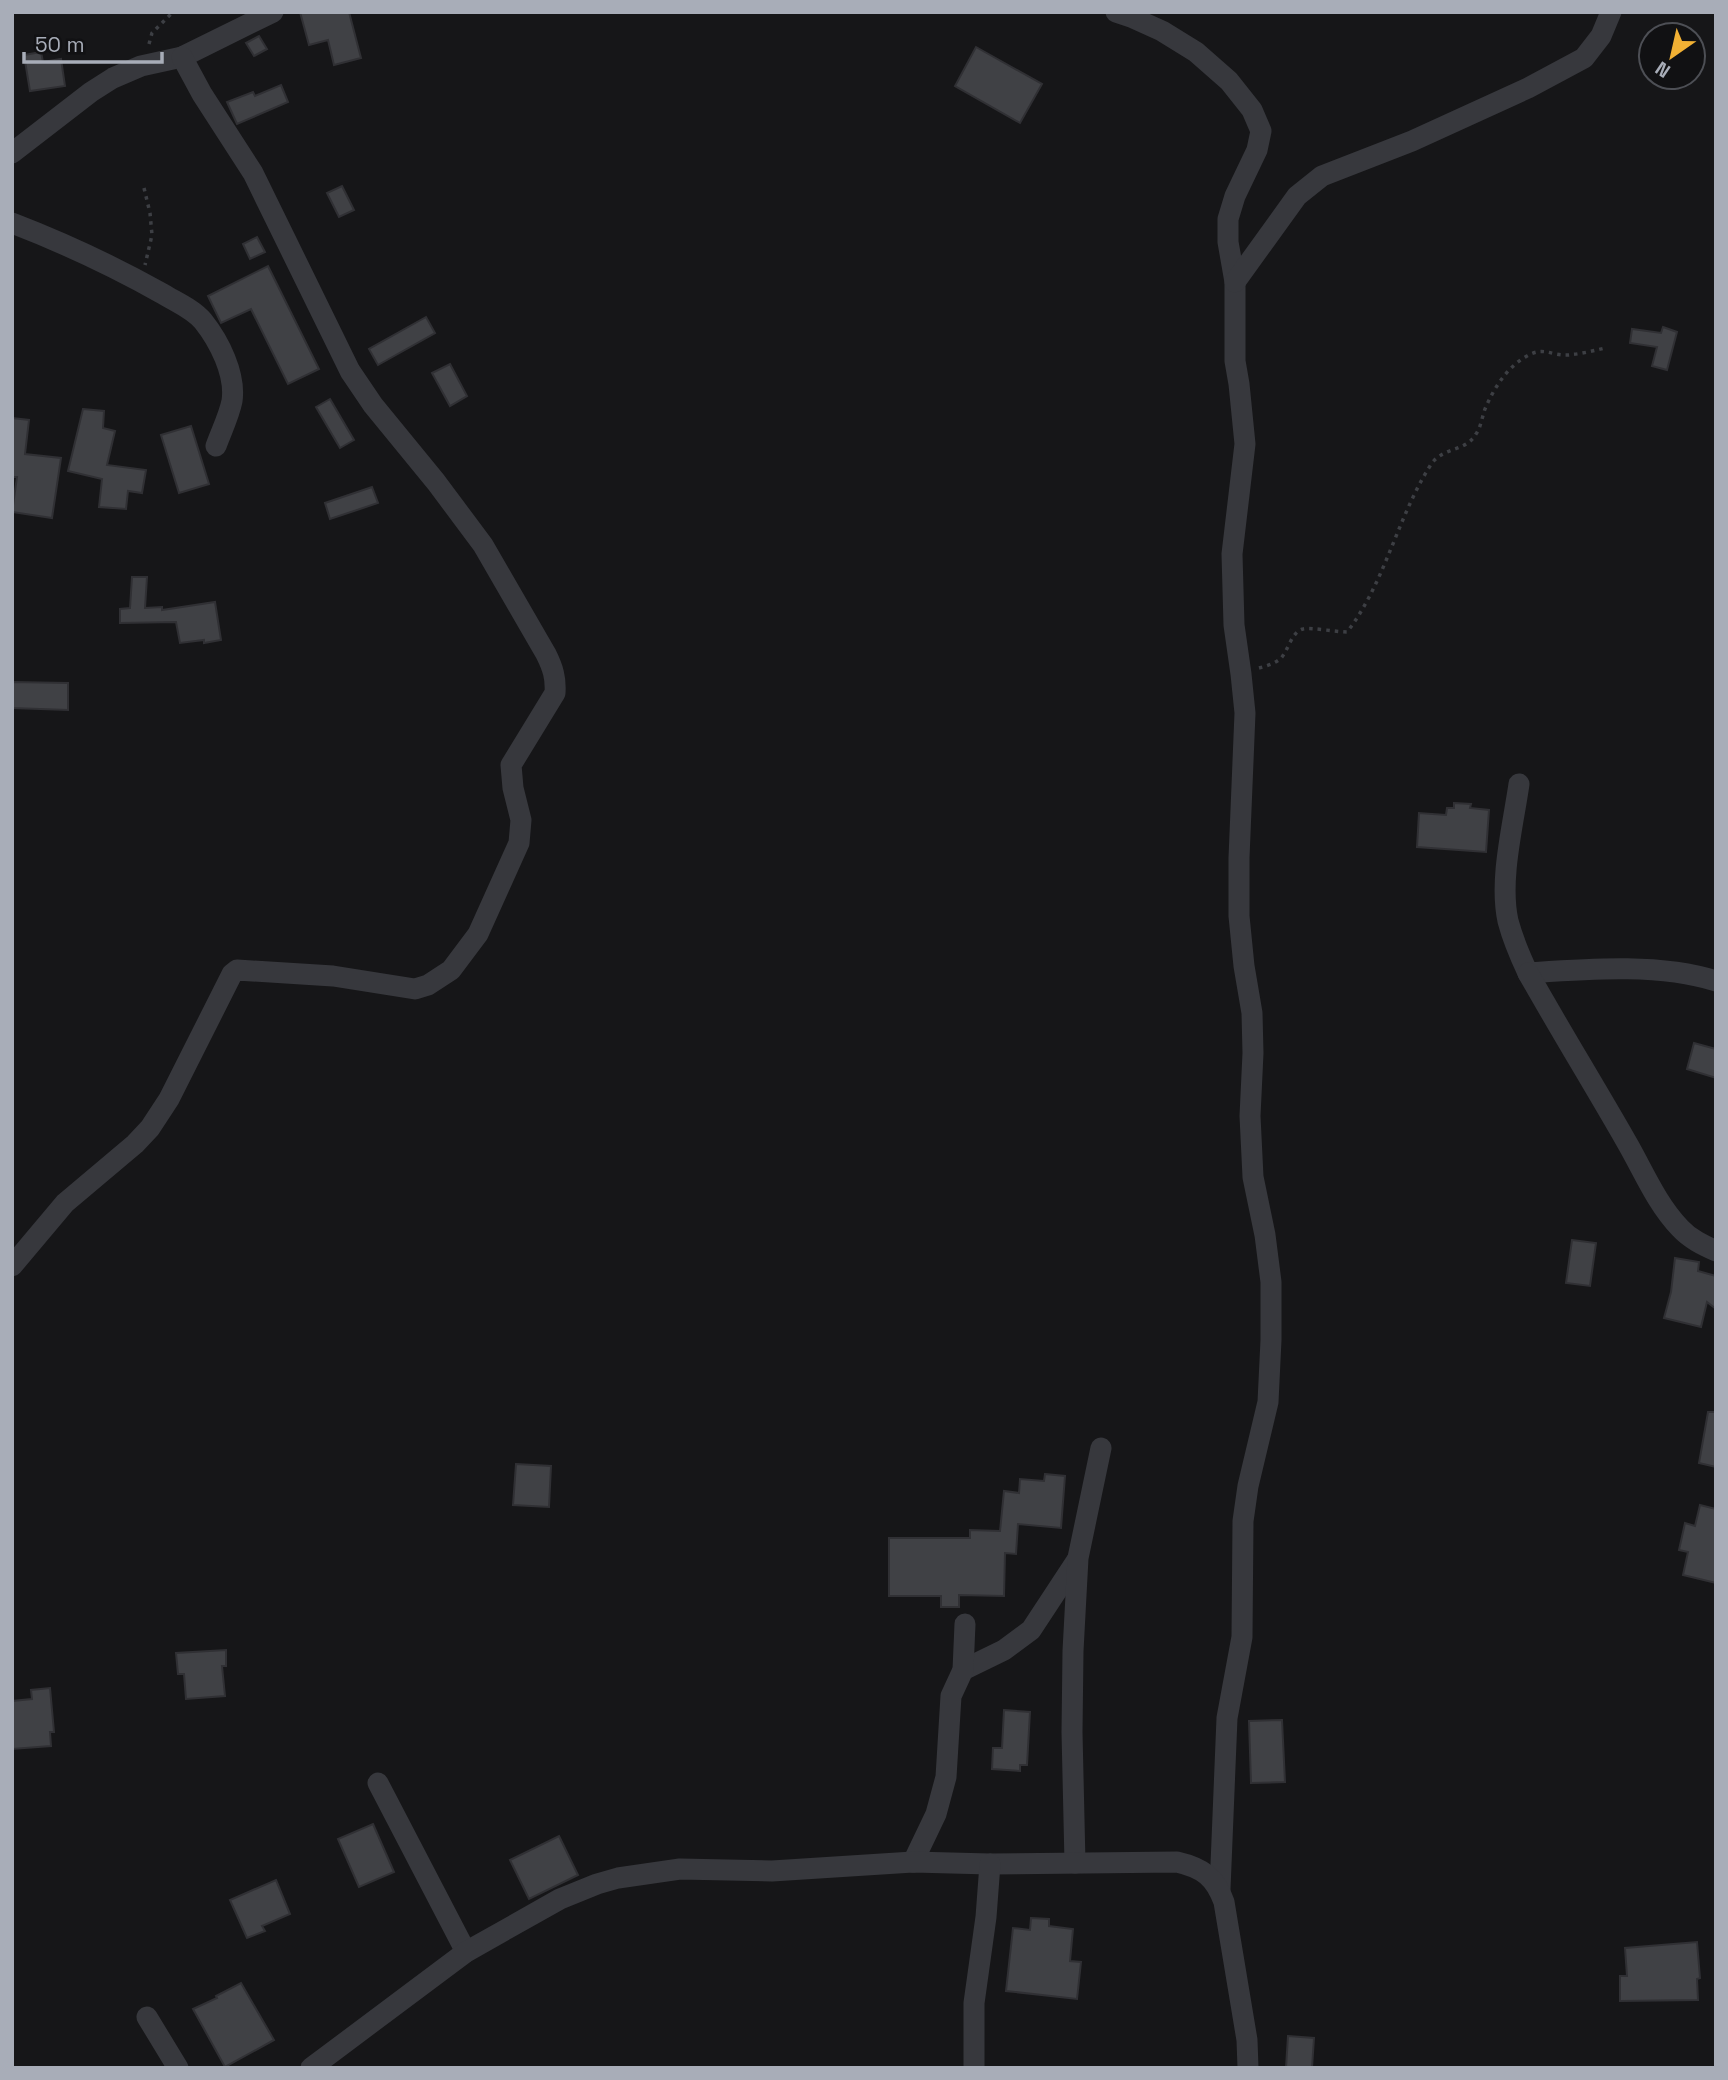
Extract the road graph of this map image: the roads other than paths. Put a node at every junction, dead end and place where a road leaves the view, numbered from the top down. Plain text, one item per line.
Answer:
1 (273, 12) edge
2 (1116, 12) edge
3 (1611, 12) edge
4 (182, 57) junction
5 (12, 153) edge
6 (12, 223) edge
7 (1235, 282) junction
8 (216, 446) dead end
9 (1519, 784) dead end
10 (1528, 973) junction
11 (1716, 981) edge
12 (1716, 1251) edge
13 (12, 1266) edge
14 (1101, 1448) dead end
15 (1078, 1558) junction
16 (965, 1623) dead end
17 (963, 1670) junction
18 (378, 1783) dead end
19 (913, 1862) junction
20 (1075, 1863) junction
21 (990, 1864) junction
22 (1220, 1889) junction
23 (466, 1952) junction
24 (147, 2017) dead end
25 (178, 2068) edge
26 (311, 2068) edge
27 (974, 2068) edge
28 (1248, 2068) edge

1 - 4 street
2 - 7 street
3 - 7 street
4 - 5 street
4 - 13 street
6 - 8 street
7 - 22 street
9 - 10 street
10 - 11 street
10 - 12 street
14 - 15 street
15 - 17 street
15 - 20 street
16 - 17 street
17 - 19 street
18 - 23 street
19 - 21 street
19 - 23 street
20 - 21 street
20 - 22 street
21 - 27 street
22 - 28 street
23 - 26 street
24 - 25 street

